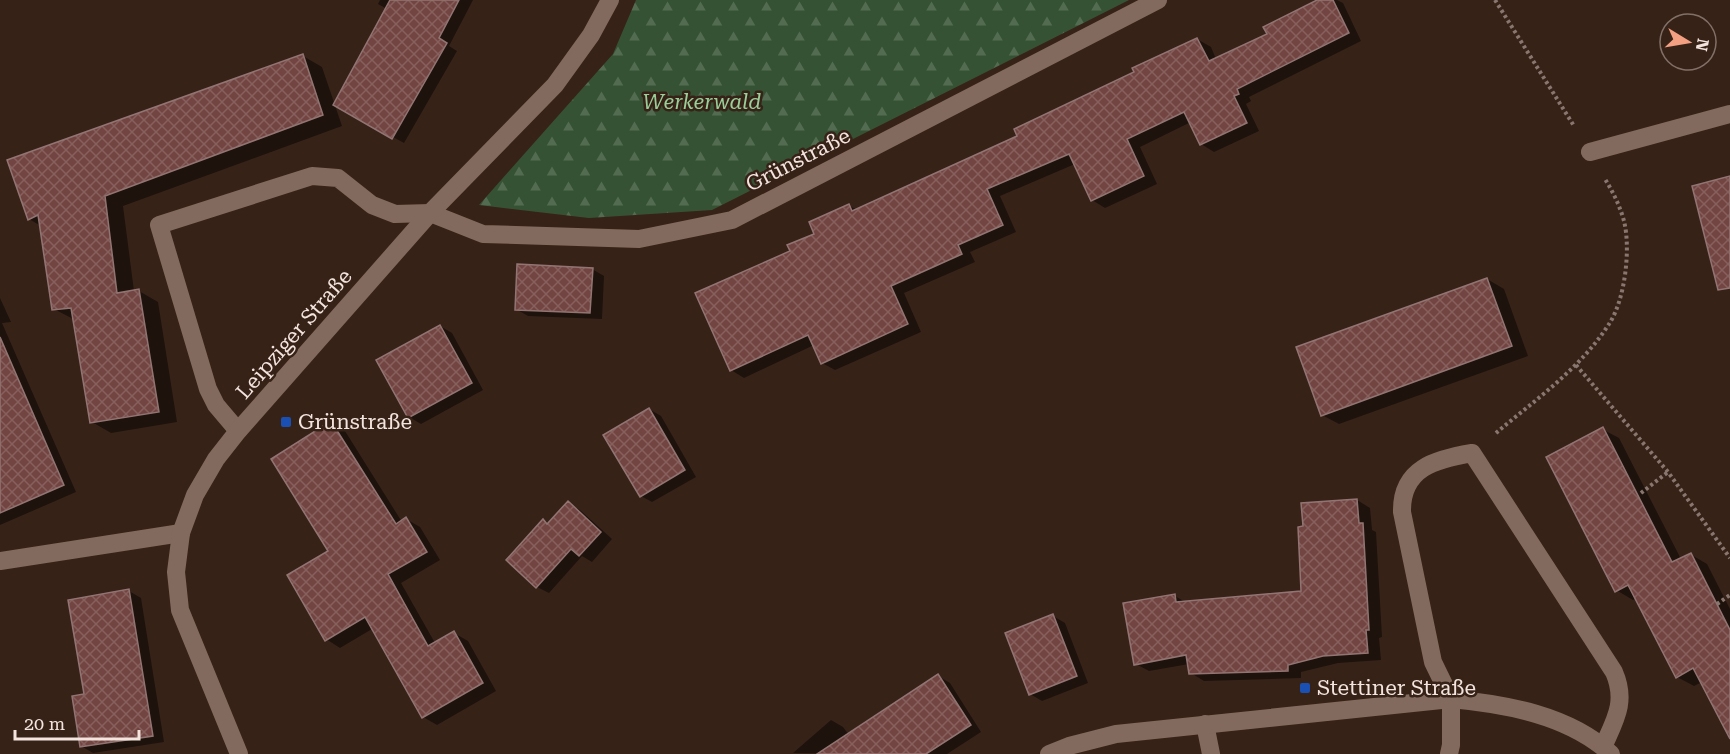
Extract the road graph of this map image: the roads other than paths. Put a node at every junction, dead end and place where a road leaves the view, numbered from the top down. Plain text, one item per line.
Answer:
1 (609, 0) edge
2 (1158, 0) edge
3 (1730, 114) edge
4 (1590, 152) road end
5 (430, 213) junction
6 (238, 431) junction
7 (181, 533) junction
8 (0, 561) edge
9 (1451, 699) junction
10 (1205, 723) junction
11 (1607, 750) edge
12 (239, 754) edge
13 (1049, 754) edge
14 (1211, 754) edge
15 (1449, 754) edge

1 - 5 street, Leipziger Straße
2 - 5 street, Grünstraße
3 - 4 street
5 - 6 street, Leipziger Straße
5 - 6 street
6 - 7 street, Leipziger Straße
7 - 8 street
7 - 12 street, Leipziger Straße
9 - 10 street
9 - 11 street
9 - 11 street
9 - 15 street
10 - 13 street
10 - 14 street

